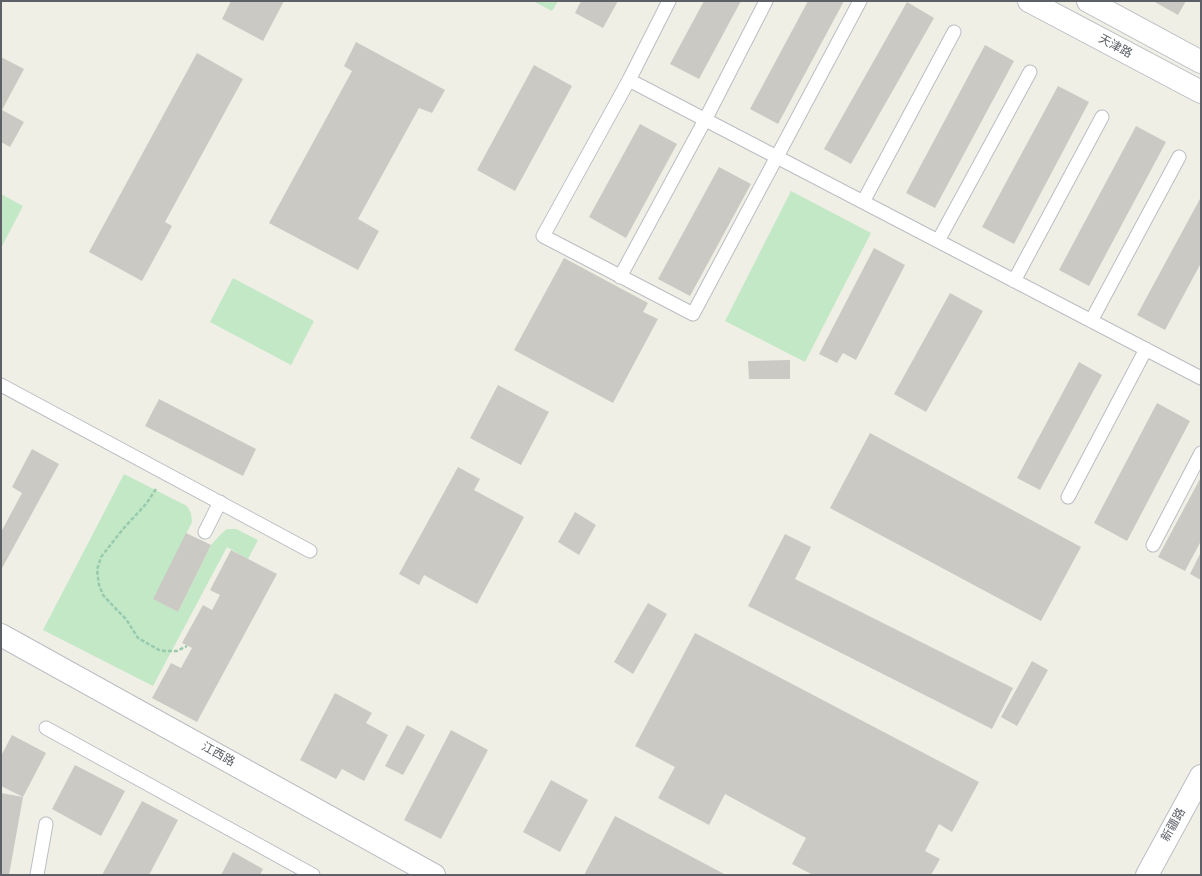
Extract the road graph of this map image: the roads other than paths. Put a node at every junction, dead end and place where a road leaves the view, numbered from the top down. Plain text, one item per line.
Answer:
1 (669, 1) edge
2 (766, 1) edge
3 (860, 1) edge
4 (1029, 1) edge
5 (1088, 1) edge
6 (954, 32) dead end
7 (1201, 62) edge
8 (1030, 72) dead end
9 (629, 80) junction
10 (1201, 92) edge
11 (1102, 117) dead end
12 (705, 120) junction
13 (777, 157) junction
14 (1179, 157) dead end
15 (863, 202) junction
16 (938, 241) junction
17 (620, 277) junction
18 (1014, 281) junction
19 (1091, 321) junction
20 (1146, 349) junction
21 (1201, 378) edge
22 (1, 385) edge
23 (1201, 453) edge
24 (1068, 497) dead end
25 (220, 502) junction
26 (205, 532) dead end
27 (1153, 545) dead end
28 (310, 551) dead end
29 (1, 635) edge
30 (46, 728) dead end
31 (1201, 776) edge
32 (46, 824) dead end
33 (37, 875) edge
34 (313, 875) edge
35 (434, 875) edge
36 (1147, 875) edge

1 - 9 lane
2 - 12 lane
3 - 13 lane
4 - 10 street, 天津路
5 - 7 street
6 - 15 lane
8 - 16 lane
9 - 12 lane
9 - 17 lane
11 - 18 lane
12 - 13 lane
12 - 17 lane
13 - 15 lane
13 - 17 lane
14 - 19 lane
15 - 16 lane
16 - 18 lane
18 - 19 lane
19 - 20 lane
20 - 21 lane
20 - 24 lane
22 - 25 lane
23 - 27 lane
25 - 26 lane
25 - 28 lane
29 - 35 street, 江西路
30 - 34 lane
31 - 36 street, 新疆路
32 - 33 lane

